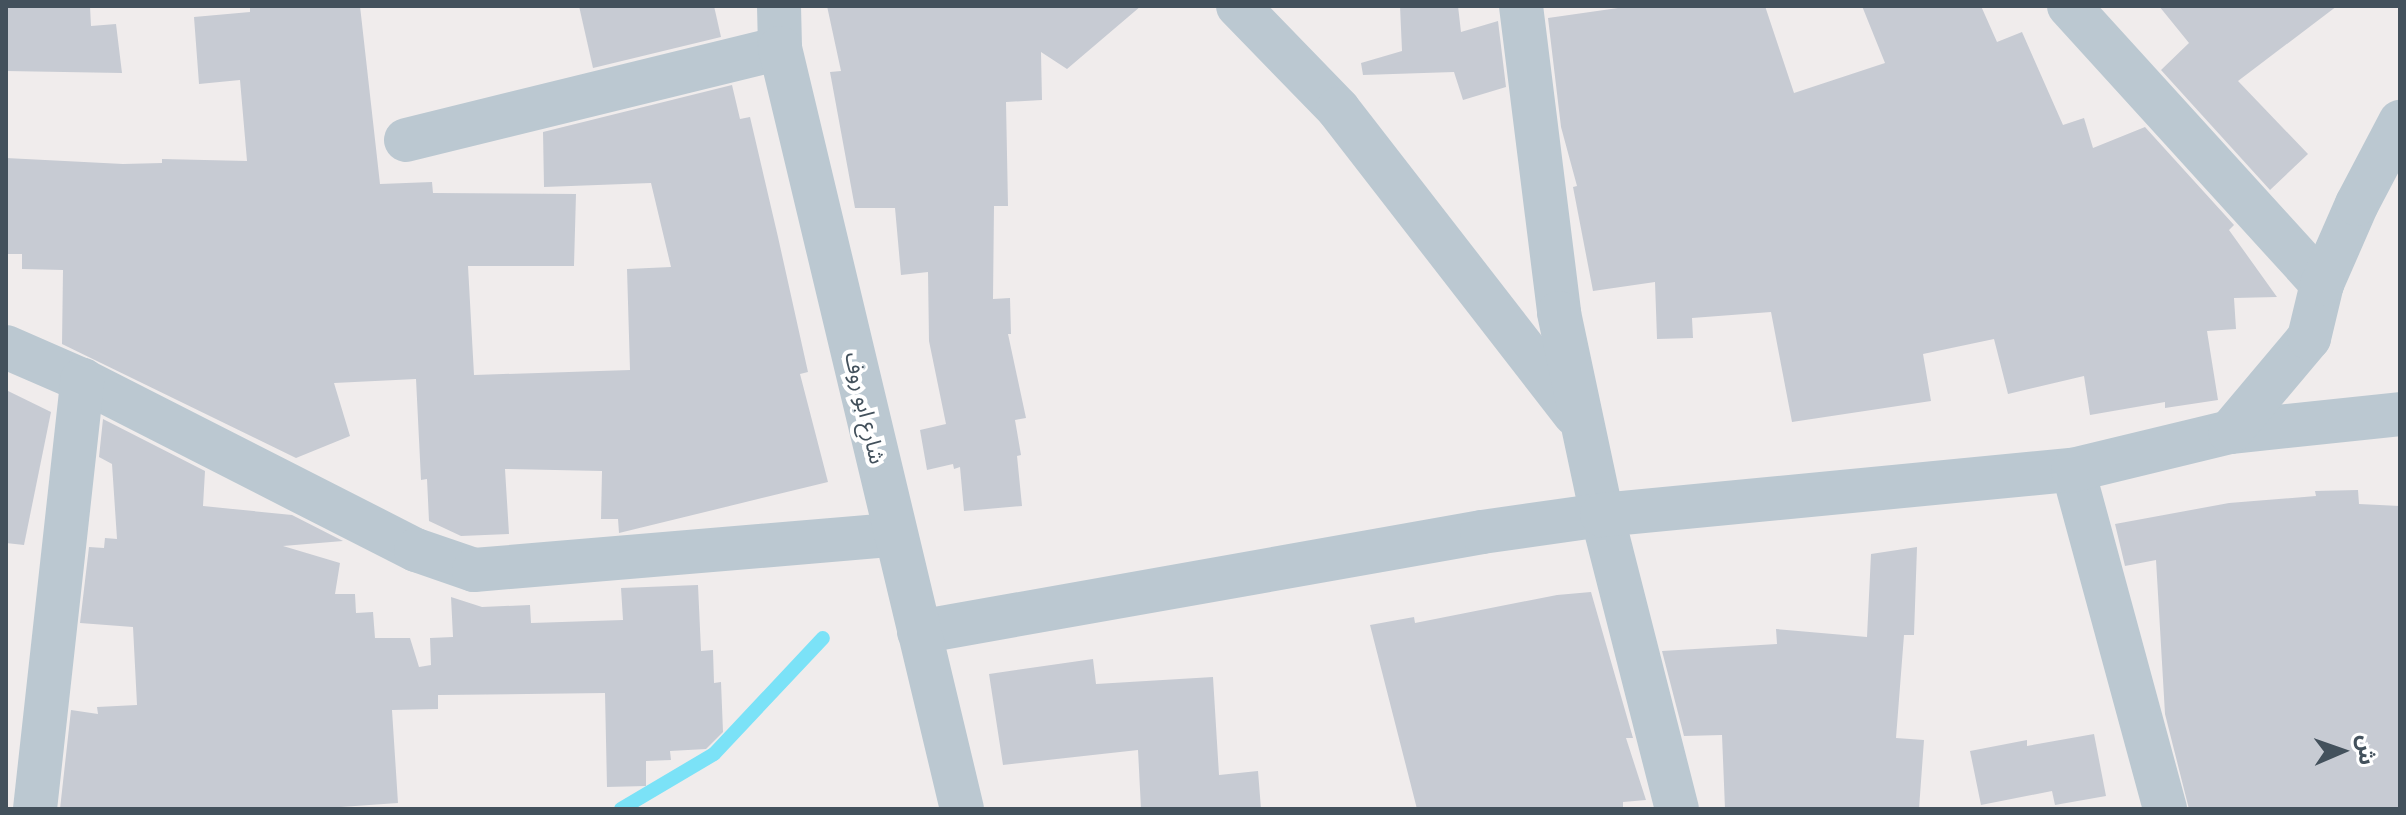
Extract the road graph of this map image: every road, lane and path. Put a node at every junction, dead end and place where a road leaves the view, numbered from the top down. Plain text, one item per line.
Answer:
1 (1238, 6) edge
2 (1521, 6) edge
3 (2069, 6) edge
4 (779, 27) edge
5 (2400, 122) edge
6 (406, 140) dead end
7 (2322, 284) junction
8 (6, 347) edge
9 (82, 380) junction
10 (2400, 414) edge
11 (1582, 422) junction
12 (2230, 432) junction
13 (2073, 470) junction
14 (1602, 515) junction
15 (895, 535) junction
16 (919, 632) junction
17 (23, 758) edge
18 (35, 809) edge
19 (962, 809) edge
20 (1677, 809) edge
21 (2165, 809) edge

1 - 11 street
2 - 11 street
3 - 7 street
4 - 6 street
4 - 15 street, شارع ابو روف
5 - 7 street
7 - 12 street
8 - 9 street
9 - 15 street
9 - 17 street
10 - 12 street
11 - 14 street
12 - 13 street
13 - 14 street
13 - 21 street
14 - 16 street
14 - 20 street
15 - 16 street, شارع ابو روف
16 - 19 street, شارع ابو روف
17 - 18 street

